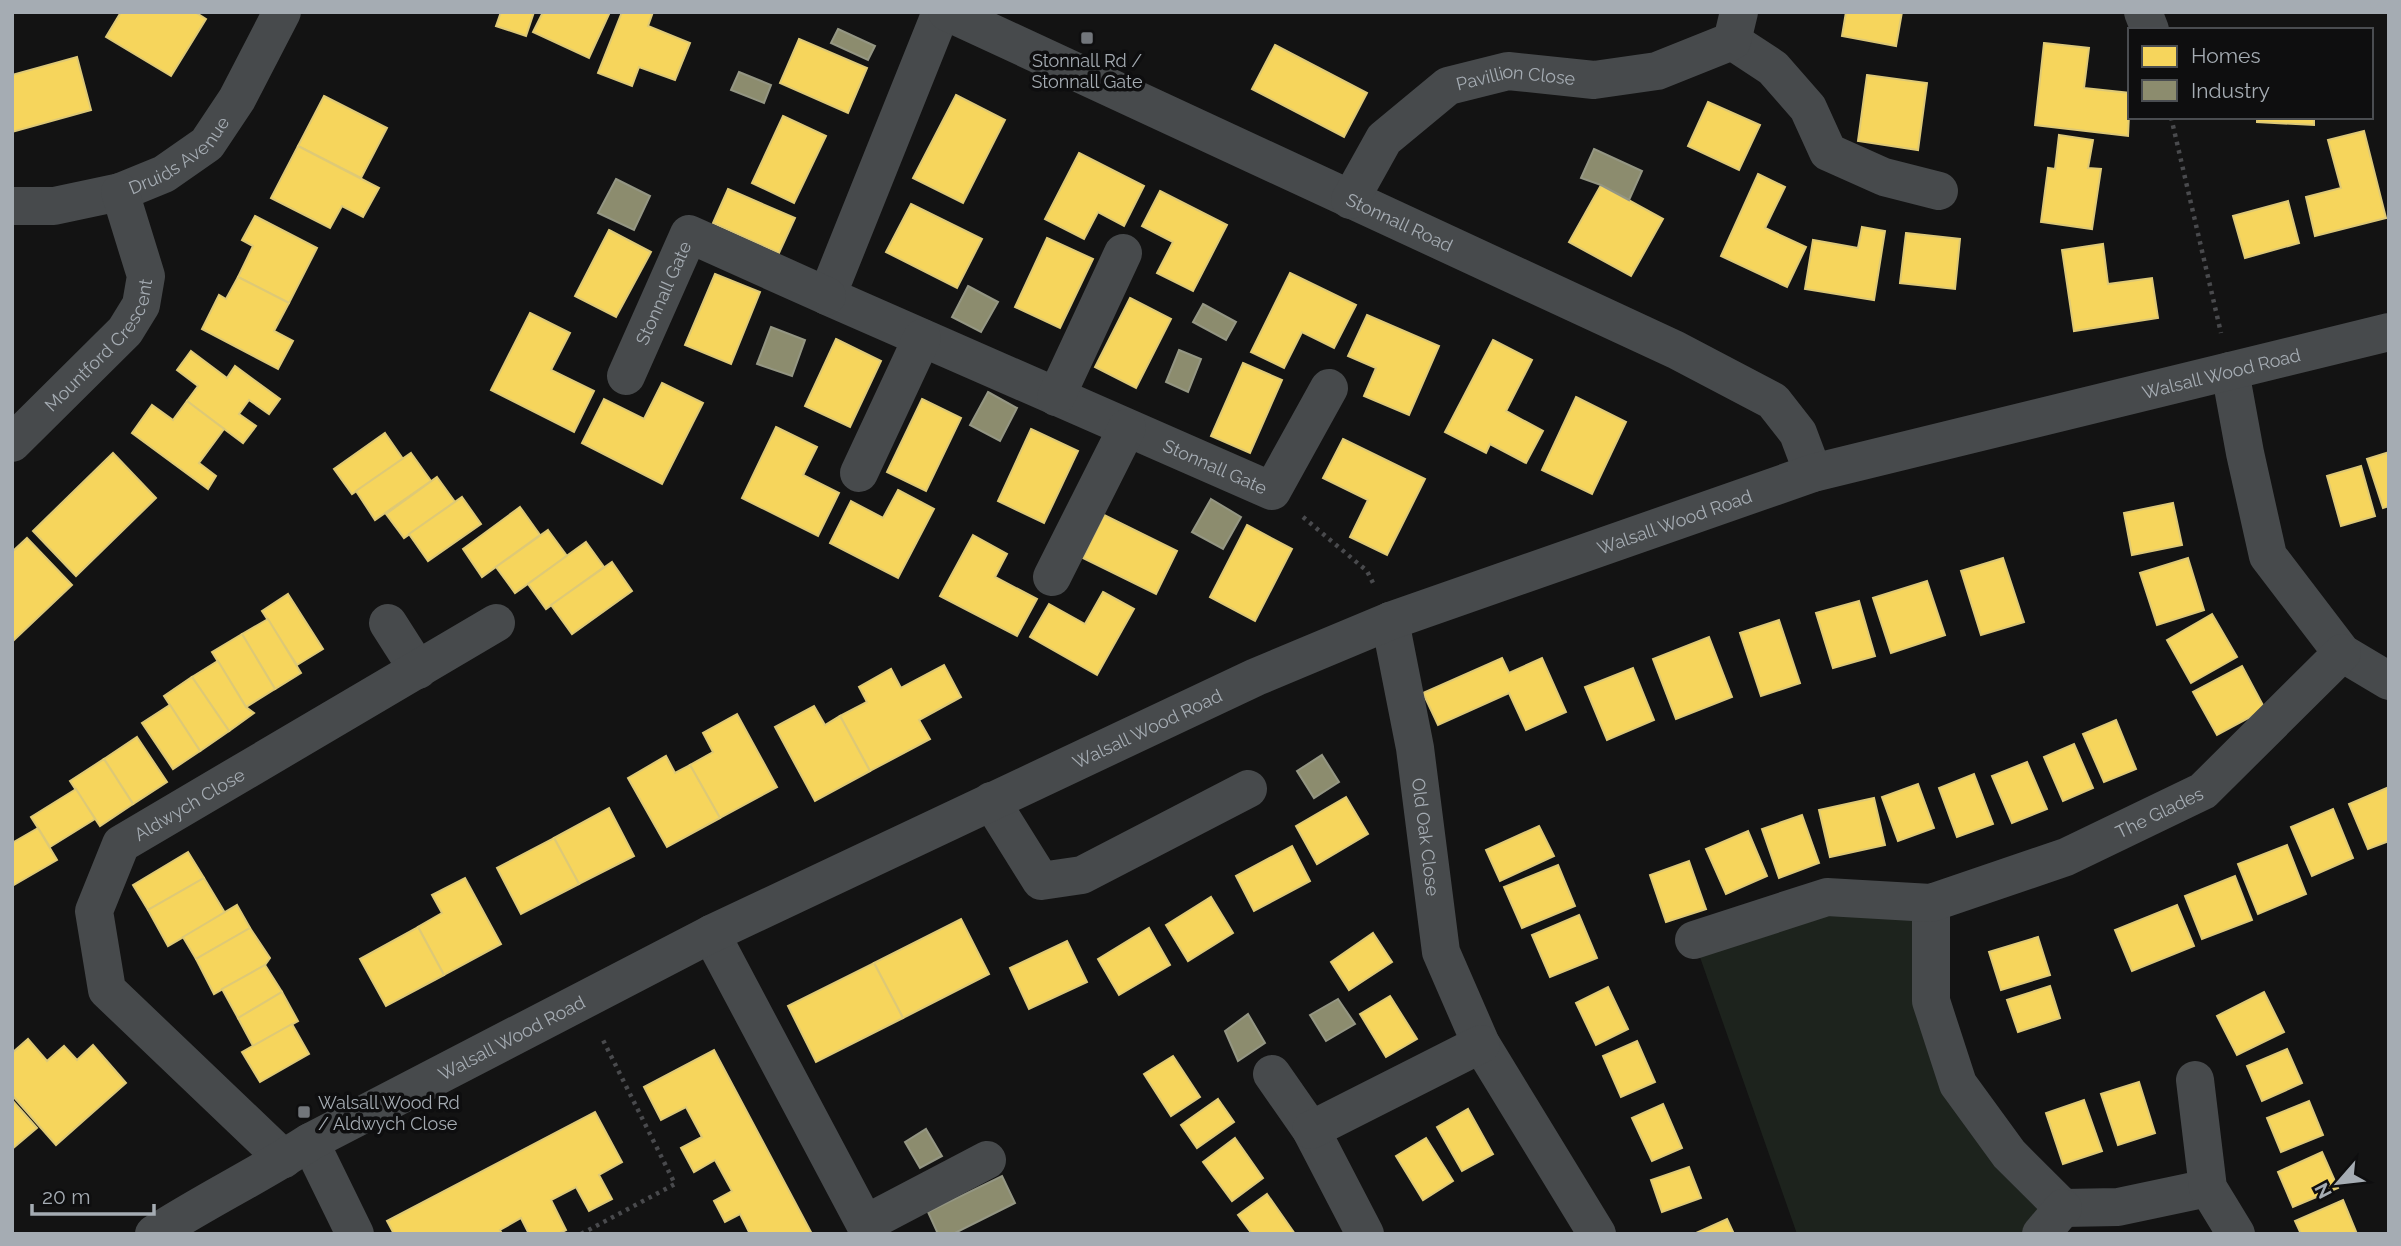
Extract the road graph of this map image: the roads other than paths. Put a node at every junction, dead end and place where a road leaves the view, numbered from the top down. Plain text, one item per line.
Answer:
1 (282, 12) edge
2 (941, 12) edge
3 (947, 12) edge
4 (1735, 27) edge
5 (1939, 191) dead end
6 (120, 192) junction
7 (1350, 200) junction
8 (12, 206) edge
9 (1123, 253) dead end
10 (827, 296) junction
11 (2389, 332) edge
12 (922, 338) junction
13 (2230, 371) junction
14 (626, 376) dead end
15 (1329, 388) dead end
16 (1056, 397) junction
17 (1127, 428) junction
18 (12, 443) edge
19 (859, 472) dead end
20 (1813, 473) junction
21 (1052, 577) dead end
22 (1390, 621) junction
23 (496, 622) dead end
24 (388, 623) dead end
25 (2342, 653) junction
26 (418, 670) junction
27 (2389, 681) edge
28 (1248, 789) dead end
29 (991, 801) junction
30 (1931, 903) junction
31 (711, 934) junction
32 (1694, 940) dead end
33 (1480, 1044) junction
34 (1272, 1074) dead end
35 (2194, 1080) dead end
36 (1311, 1130) junction
37 (297, 1151) junction
38 (987, 1160) dead end
39 (2208, 1188) junction
40 (2052, 1221) edge
41 (154, 1234) edge
42 (355, 1234) edge
43 (1365, 1234) edge
44 (1597, 1234) edge
45 (2236, 1234) edge

1 - 6 street, Druids Avenue
2 - 10 street
3 - 7 street, Stonnall Road
4 - 5 street, Pavillion Close
4 - 7 street, Pavillion Close
6 - 8 street, Druids Avenue
6 - 18 street, Mountford Crescent
7 - 20 street, Stonnall Road
9 - 16 street
10 - 12 street, Stonnall Gate
10 - 14 street, Stonnall Gate
11 - 13 street, Walsall Wood Road
12 - 16 street, Stonnall Gate
12 - 19 street
13 - 20 street, Walsall Wood Road
13 - 25 street
15 - 17 street, Stonnall Gate
16 - 17 street, Stonnall Gate
17 - 21 street
20 - 22 street, Walsall Wood Road
22 - 29 street, Walsall Wood Road
22 - 33 street, Old Oak Close
23 - 26 street, Aldwych Close
24 - 26 street
25 - 27 street
25 - 30 street, The Glades
26 - 37 street, Aldwych Close
28 - 29 street
29 - 31 street, Walsall Wood Road
30 - 32 street, The Glades
30 - 40 street
31 - 37 street, Walsall Wood Road
31 - 38 street
33 - 36 street
33 - 44 street, Old Oak Close
34 - 36 street
35 - 39 street
36 - 43 street
37 - 41 street, Walsall Wood Road
37 - 42 street
39 - 40 street
39 - 45 street

